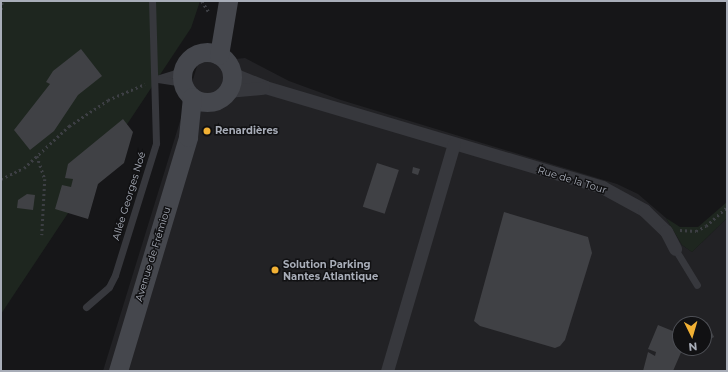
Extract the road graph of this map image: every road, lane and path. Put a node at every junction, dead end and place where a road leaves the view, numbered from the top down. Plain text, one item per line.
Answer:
1 (2, 1) edge
2 (152, 1) edge
3 (202, 1) edge
4 (1, 10) edge
5 (221, 10) edge
6 (213, 53) junction
7 (231, 72) junction
8 (156, 79) junction
9 (191, 88) junction
10 (265, 88) junction
11 (227, 91) junction
12 (454, 144) junction
13 (37, 156) junction
14 (1, 179) edge
15 (727, 207) edge
16 (676, 229) dead end
17 (42, 234) dead end
18 (675, 249) joint
19 (697, 285) dead end
20 (86, 307) dead end
21 (118, 371) edge
22 (387, 371) edge

1 - 4 path
2 - 8 lane, Allée Georges Noé
3 - 5 path
5 - 6 main road
6 - 7 main road
6 - 9 main road, Avenue de Frémiou
7 - 10 street, Rue de la Tour
7 - 11 main road
8 - 9 lane
8 - 9 lane
8 - 13 path
8 - 20 lane, Allée Georges Noé
9 - 11 main road
9 - 21 main road, Avenue de Frémiou
10 - 11 street, Rue de la Tour
10 - 12 street, Rue de la Tour
12 - 18 street, Rue de la Tour
12 - 22 street
13 - 14 path
13 - 17 path
15 - 16 path
18 - 19 lane, Rue de la Tour

